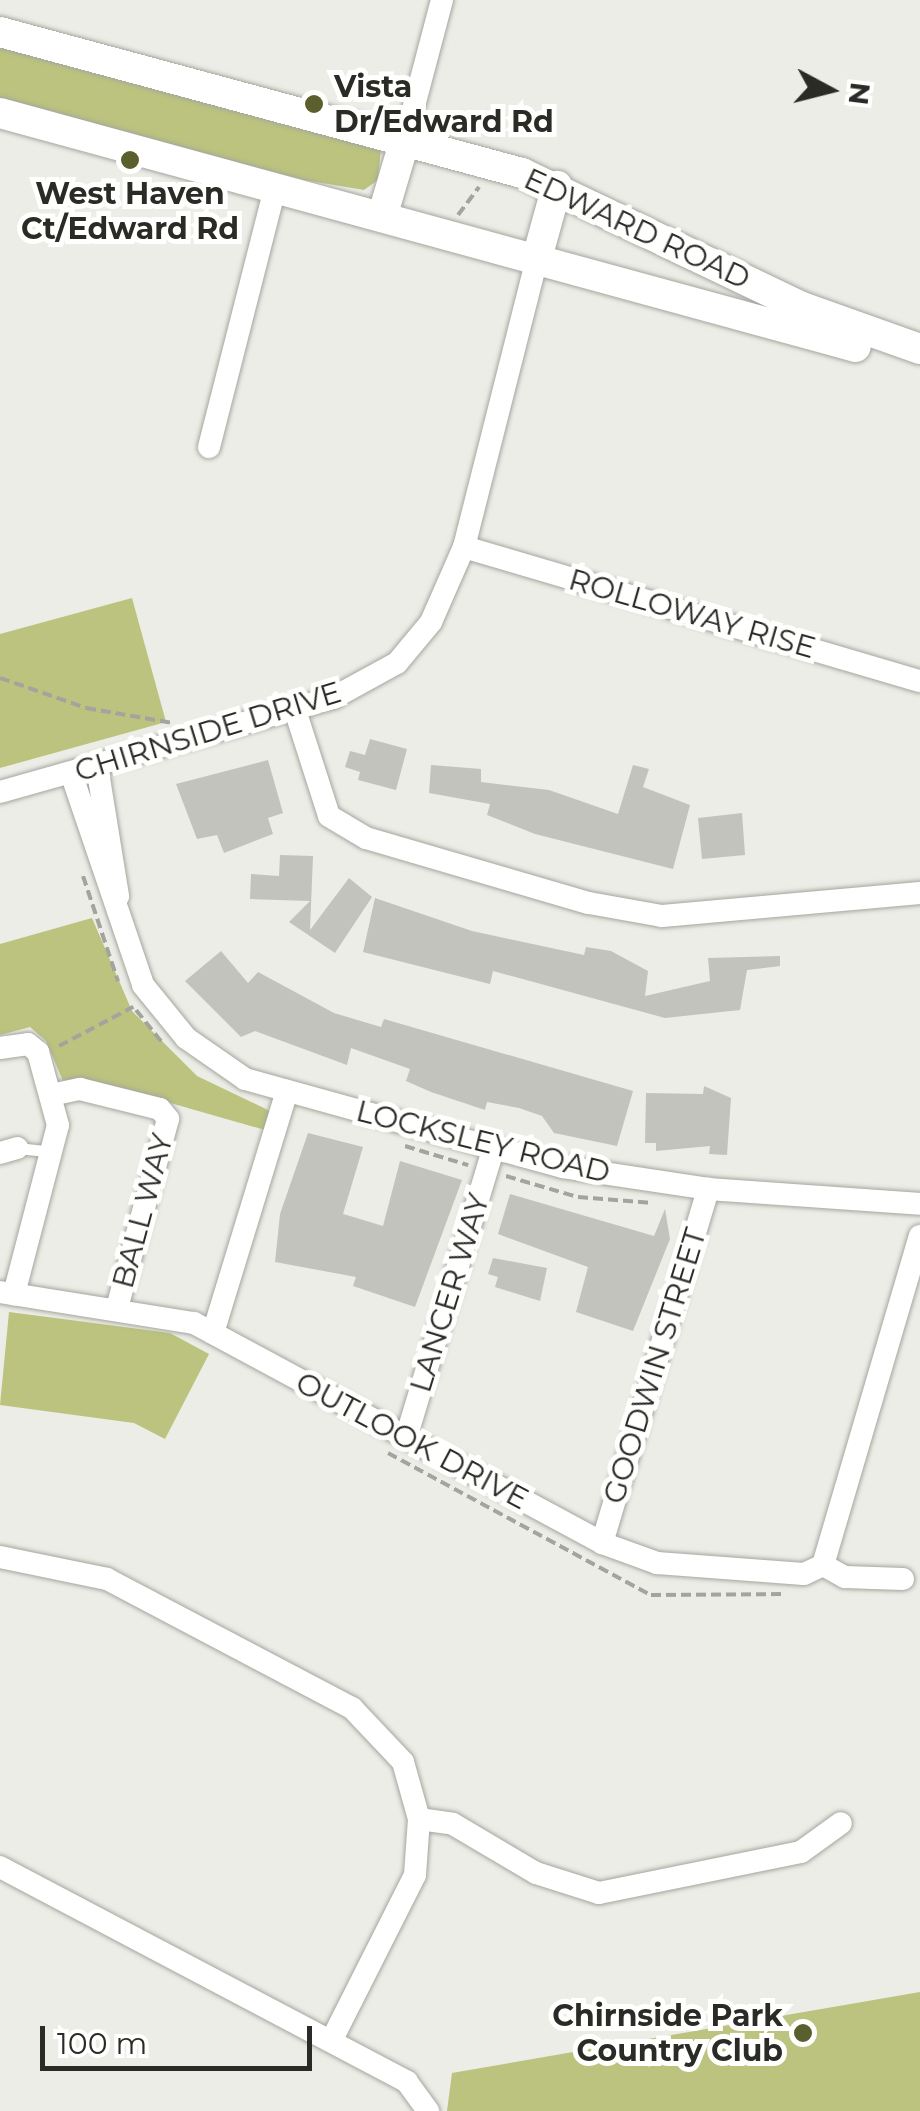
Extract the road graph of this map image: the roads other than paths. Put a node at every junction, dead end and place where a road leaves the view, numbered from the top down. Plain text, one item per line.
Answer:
1 (442, 0) edge
2 (0, 32) edge
3 (0, 113) edge
4 (405, 140) junction
5 (556, 186) junction
6 (275, 188) junction
7 (382, 217) junction
8 (537, 258) junction
9 (920, 350) edge
10 (920, 366) edge
11 (209, 448) dead end
12 (464, 548) junction
13 (920, 681) edge
14 (295, 710) junction
15 (97, 766) junction
16 (71, 774) junction
17 (0, 792) edge
18 (920, 893) edge
19 (120, 934) junction
20 (0, 1048) edge
21 (287, 1091) junction
22 (52, 1095) junction
23 (9, 1151) edge
24 (54, 1152) junction
25 (490, 1159) junction
26 (705, 1198) junction
27 (920, 1204) edge
28 (920, 1236) edge
29 (7, 1293) edge
30 (117, 1308) junction
31 (213, 1334) junction
32 (406, 1438) junction
33 (602, 1542) junction
34 (0, 1557) edge
35 (823, 1566) junction
36 (903, 1579) dead end
37 (419, 1819) junction
38 (842, 1822) dead end
39 (0, 1867) edge
40 (332, 2039) junction
41 (427, 2106) edge

1 - 4 street
2 - 4 main road, EDWARD ROAD
3 - 6 main road, EDWARD ROAD
4 - 5 main road, EDWARD ROAD
4 - 7 main road
5 - 8 main road
5 - 9 main road, EDWARD ROAD
6 - 7 main road, EDWARD ROAD
6 - 11 street
7 - 8 main road, EDWARD ROAD
8 - 10 main road, EDWARD ROAD
8 - 12 street, CHIRNSIDE DRIVE
12 - 13 street, ROLLOWAY RISE
12 - 14 street, CHIRNSIDE DRIVE
14 - 15 street, CHIRNSIDE DRIVE
14 - 18 street
15 - 16 street, CHIRNSIDE DRIVE
15 - 19 street, LOCKSLEY ROAD
16 - 17 street, CHIRNSIDE DRIVE
16 - 19 street, LOCKSLEY ROAD
19 - 21 street, LOCKSLEY ROAD
20 - 22 street
21 - 25 street, LOCKSLEY ROAD
21 - 31 street
22 - 24 street
22 - 30 street, BALL WAY
23 - 24 lane
24 - 29 street
25 - 26 street, LOCKSLEY ROAD
25 - 32 street, LANCER WAY
26 - 27 street, LOCKSLEY ROAD
26 - 33 street, GOODWIN STREET
28 - 35 street
29 - 30 street, OUTLOOK DRIVE
30 - 31 street, OUTLOOK DRIVE
31 - 32 street, OUTLOOK DRIVE
32 - 33 street, OUTLOOK DRIVE
33 - 35 street, OUTLOOK DRIVE
34 - 37 street
35 - 36 street, OUTLOOK DRIVE
37 - 38 street
37 - 40 street
39 - 40 street
40 - 41 street

